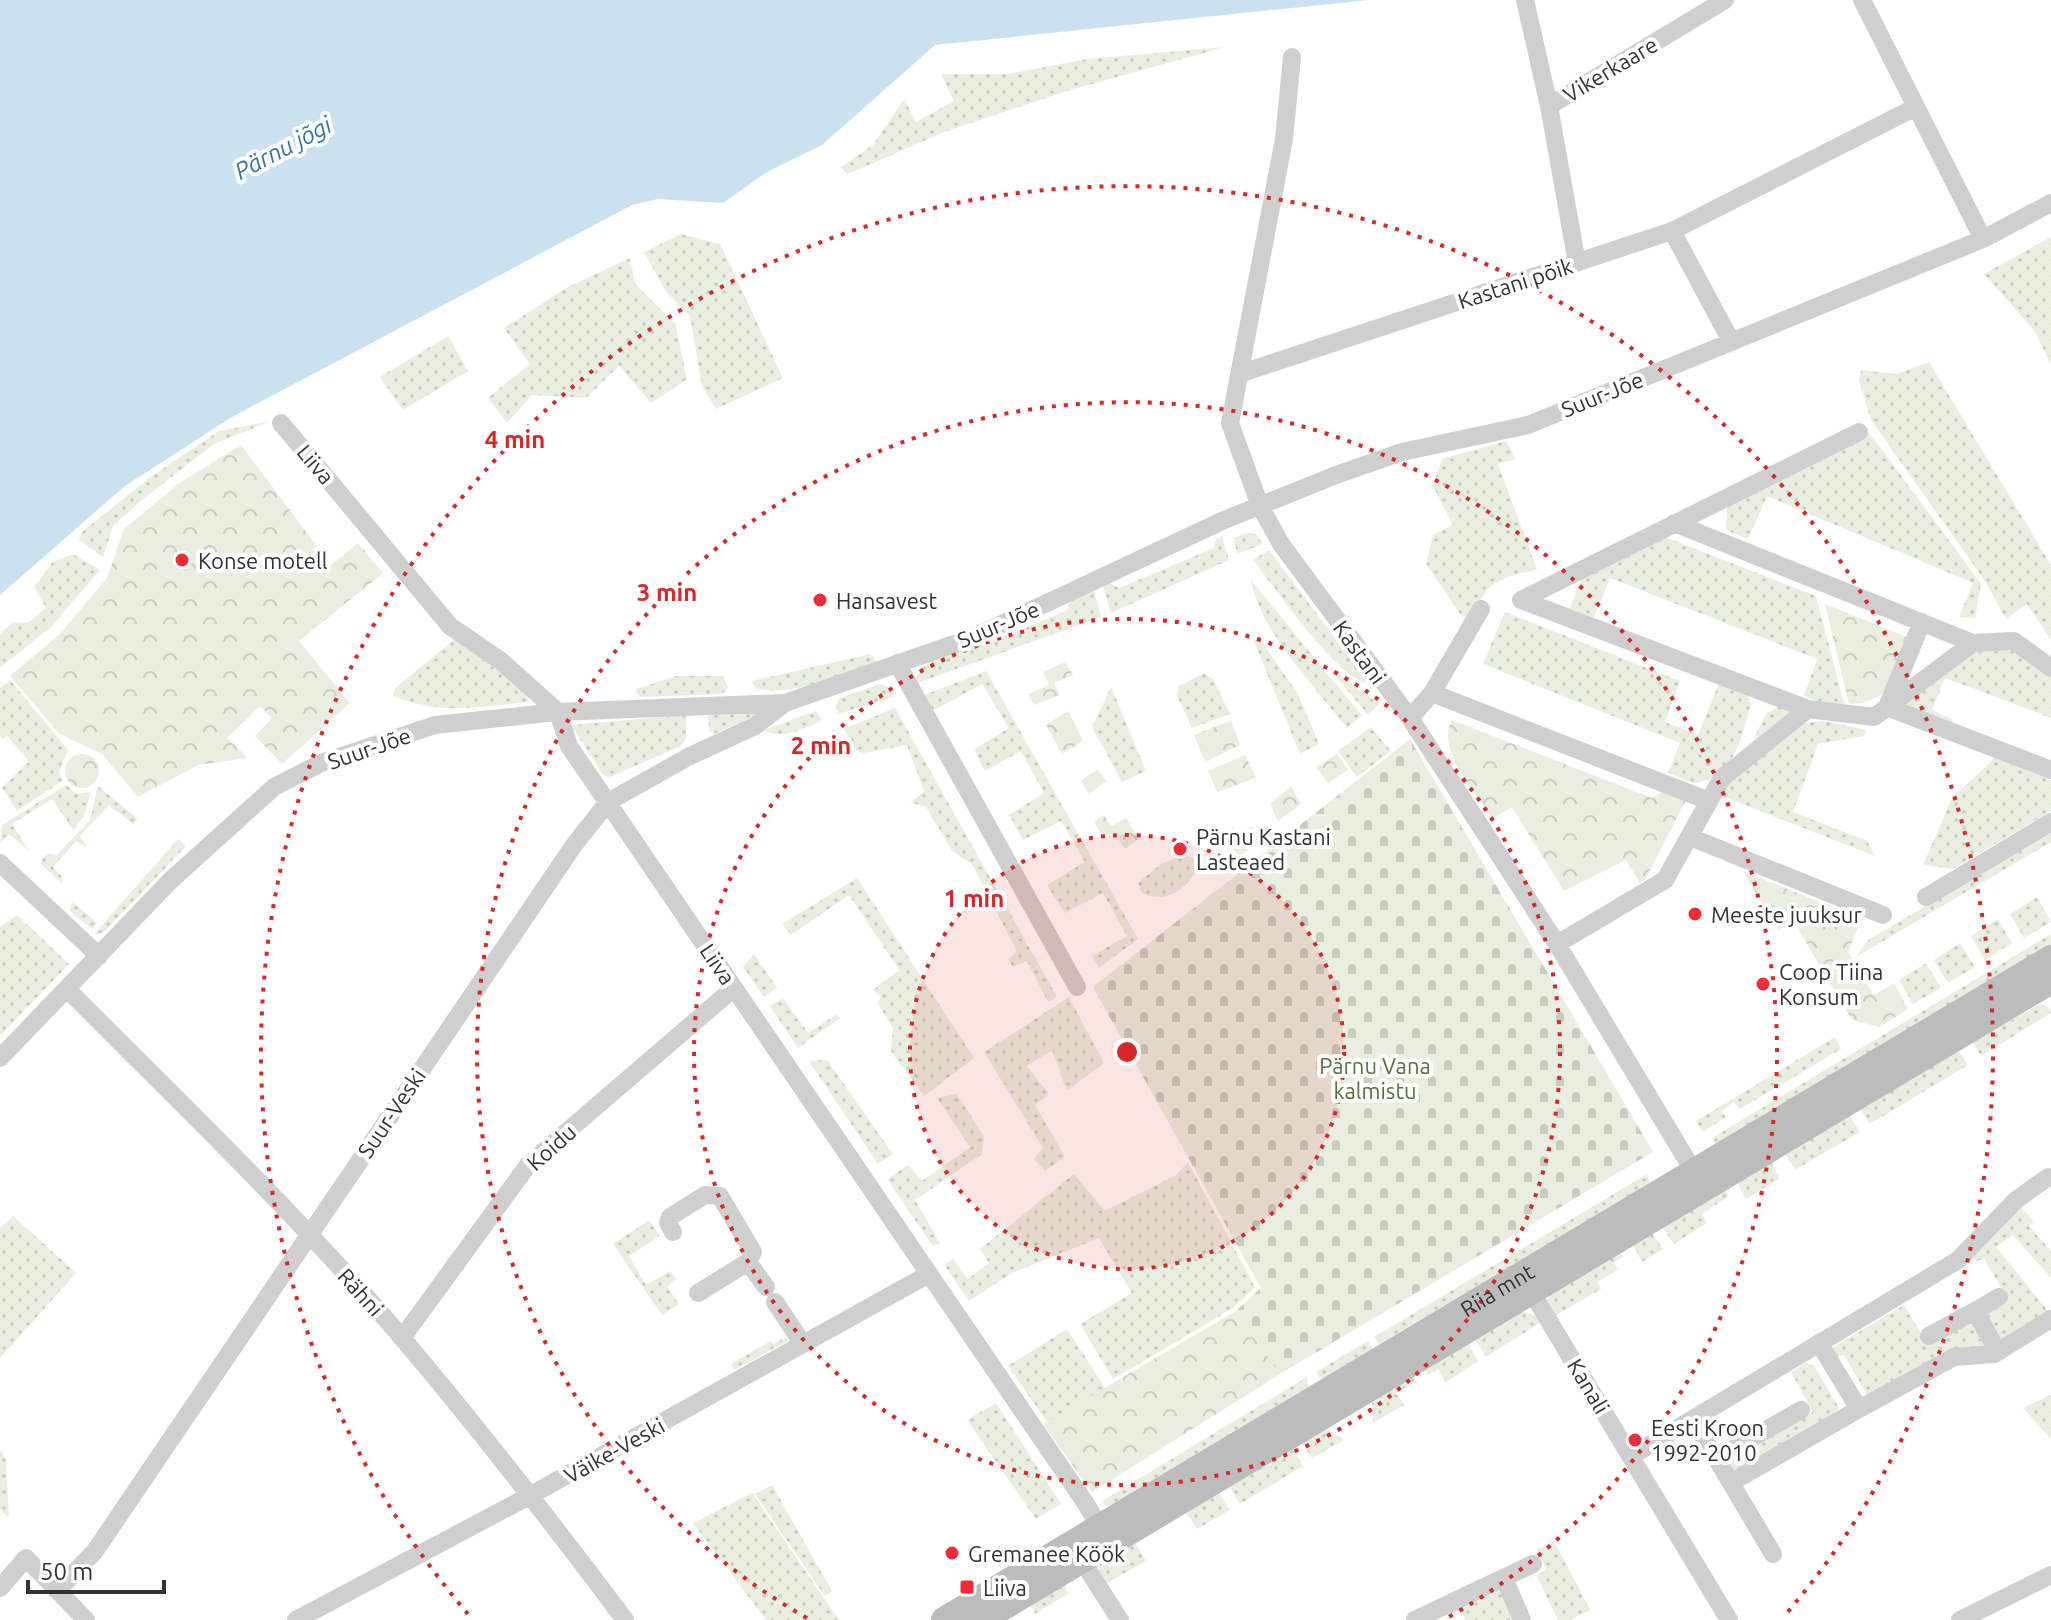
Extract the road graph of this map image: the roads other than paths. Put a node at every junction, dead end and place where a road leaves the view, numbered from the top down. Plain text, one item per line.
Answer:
1 (1525, 0) edge
2 (1725, 0) edge
3 (1862, 0) edge
4 (1292, 57) dead end
5 (1549, 106) junction
6 (1916, 107) junction
7 (2051, 203) edge
8 (1672, 231) junction
9 (1983, 239) junction
10 (1577, 263) junction
11 (1731, 341) junction
12 (1239, 374) junction
13 (281, 423) dead end
14 (1859, 432) dead end
15 (1260, 506) junction
16 (1674, 523) junction
17 (1481, 609) dead end
18 (1922, 622) junction
19 (1973, 643) junction
20 (897, 663) junction
21 (2051, 668) edge
22 (1432, 693) junction
23 (785, 703) junction
24 (1887, 707) junction
25 (1808, 709) junction
26 (558, 712) junction
27 (1410, 718) junction
28 (2051, 770) edge
29 (1709, 801) junction
30 (608, 802) junction
31 (2051, 822) edge
32 (1690, 837) junction
33 (0, 863) edge
34 (1926, 897) dead end
35 (1883, 915) dead end
36 (1557, 944) junction
37 (99, 956) junction
38 (2048, 975) edge
39 (1077, 987) dead end
40 (734, 988) junction
41 (67, 989) junction
42 (0, 1058) edge
43 (2050, 1179) edge
44 (1699, 1180) junction
45 (673, 1232) dead end
46 (309, 1234) junction
47 (748, 1262) junction
48 (929, 1274) junction
49 (1526, 1284) junction
50 (698, 1293) dead end
51 (1999, 1297) dead end
52 (1975, 1311) junction
53 (2051, 1319) edge
54 (1929, 1336) dead end
55 (402, 1338) junction
56 (1819, 1343) junction
57 (803, 1344) junction
58 (1998, 1352) junction
59 (1859, 1409) junction
60 (1801, 1410) dead end
61 (1693, 1419) junction
62 (1631, 1456) junction
63 (1717, 1458) junction
64 (1732, 1482) junction
65 (531, 1495) junction
66 (1089, 1545) junction
67 (1773, 1554) dead end
68 (1533, 1564) dead end
69 (2051, 1575) edge
70 (1504, 1578) junction
71 (0, 1588) edge
72 (57, 1591) junction
73 (1421, 1619) edge
74 (86, 1620) edge
75 (296, 1620) edge
76 (625, 1620) edge
77 (944, 1620) edge
78 (982, 1620) edge
79 (1120, 1620) edge
80 (1522, 1620) edge
81 (1729, 1620) edge
82 (1960, 1620) edge

1 - 5 street
2 - 5 street, Vikerkaare
3 - 6 street
4 - 12 street, Kastani
5 - 10 street, Vikerkaare
6 - 8 street, Kastani põik
6 - 9 street
7 - 9 street, Suur-Jõe
8 - 10 street, Kastani põik
8 - 11 street
9 - 11 street, Suur-Jõe
10 - 12 street, Kastani põik
11 - 15 street, Suur-Jõe
12 - 15 street, Kastani
13 - 26 street, Liiva
14 - 16 street
15 - 20 street, Suur-Jõe
15 - 27 street, Kastani
16 - 18 street
16 - 25 street
17 - 22 street
18 - 19 street
18 - 24 street
19 - 21 street
19 - 24 street
20 - 23 street, Suur-Jõe
20 - 39 street
22 - 27 street
22 - 29 street
23 - 26 street, Suur-Jõe
23 - 30 street, Suur-Veski
24 - 25 street
24 - 28 street
25 - 29 street
26 - 30 street, Liiva
26 - 37 street, Suur-Jõe
27 - 36 street, Kastani
29 - 32 street
30 - 40 street, Liiva
30 - 46 street, Suur-Veski
31 - 34 street
32 - 35 street
32 - 36 street
33 - 37 street
36 - 44 street, Kastani
37 - 41 street, Suur-Jõe
38 - 44 main road, Riia mnt
40 - 48 street, Liiva
40 - 55 street, Koidu
41 - 42 street, Suur-Jõe
41 - 46 street, Rähni
43 - 56 street
44 - 49 main road, Riia mnt
45 - 47 street
46 - 55 street, Rähni
46 - 72 street, Suur-Veski
47 - 50 street
47 - 57 street
48 - 57 street, Väike-Veski
48 - 66 street, Liiva
49 - 62 street, Kanali
49 - 66 main road, Riia mnt
51 - 52 street
52 - 54 street
52 - 58 street
53 - 58 street
55 - 65 street, Rähni
56 - 59 street
56 - 61 street
57 - 65 street, Väike-Veski
58 - 59 street
59 - 64 street
60 - 63 street
61 - 62 street
61 - 63 street
62 - 81 street, Kanali
63 - 64 street
64 - 67 street
65 - 75 street, Väike-Veski
65 - 76 street, Rähni
66 - 77 main road, Riia mnt
66 - 78 main road, Riia mnt
66 - 79 street, Liiva
68 - 70 street
69 - 82 street
70 - 73 street
70 - 80 street
71 - 72 street
72 - 74 street

